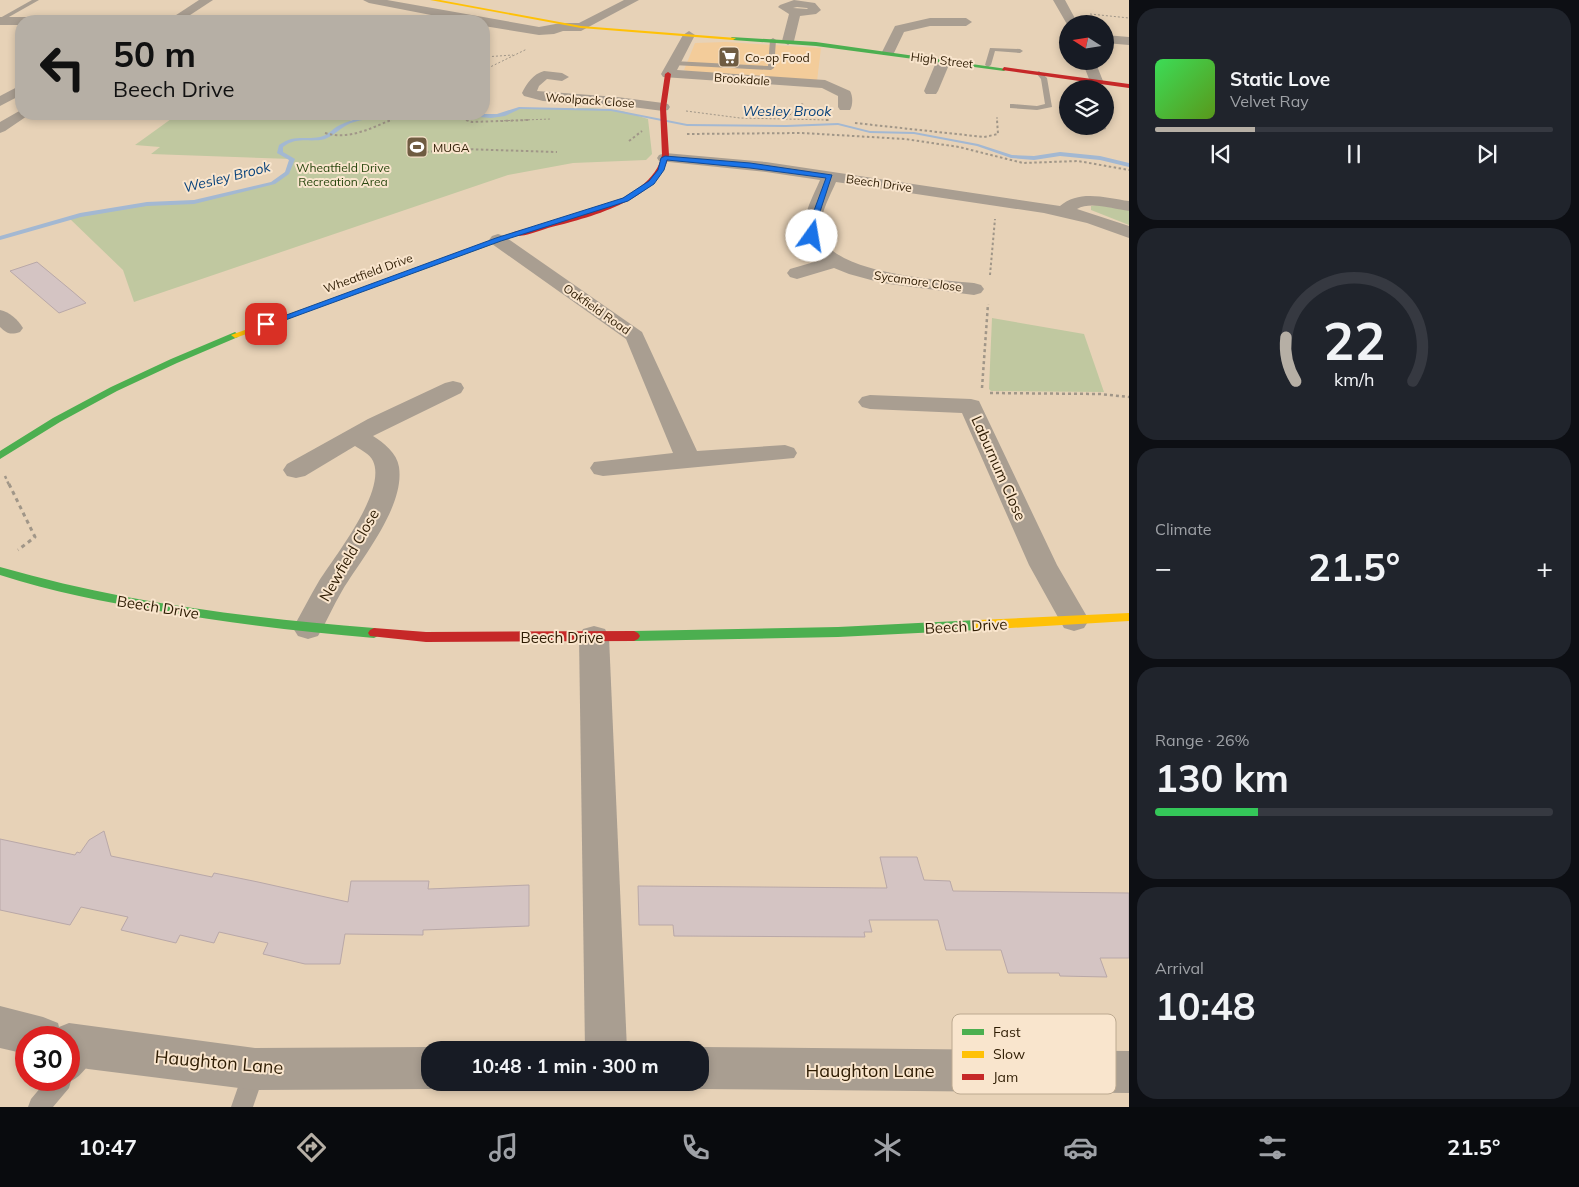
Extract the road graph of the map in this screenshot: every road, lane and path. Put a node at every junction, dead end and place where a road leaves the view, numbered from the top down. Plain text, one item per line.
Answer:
1 (36, 0) edge
2 (207, 0) edge
3 (369, 0) edge
4 (432, 0) edge
5 (633, 0) edge
6 (1059, 0) edge
7 (795, 12) dead end
8 (1066, 12) junction
9 (183, 15) edge
10 (446, 15) edge
11 (1068, 15) edge
12 (1129, 18) edge
13 (0, 21) edge
14 (15, 21) edge
15 (966, 22) dead end
16 (490, 23) edge
17 (581, 27) junction
18 (690, 35) junction
19 (1114, 39) edge
20 (772, 40) junction
21 (1129, 40) edge
22 (788, 41) junction
23 (1020, 51) dead end
24 (888, 52) junction
25 (516, 54) dead end
26 (490, 56) edge
27 (944, 60) junction
28 (988, 66) junction
29 (671, 69) junction
30 (1039, 73) junction
31 (562, 77) dead end
32 (1072, 80) edge
33 (1114, 86) edge
34 (1129, 86) edge
35 (931, 91) dead end
36 (15, 93) edge
37 (0, 102) edge
38 (1013, 106) dead end
39 (845, 107) dead end
40 (663, 112) junction
41 (551, 118) dead end
42 (15, 119) edge
43 (391, 120) edge
44 (466, 120) edge
45 (0, 128) edge
46 (666, 131) junction
47 (325, 133) dead end
48 (426, 152) dead end
49 (557, 152) dead end
50 (665, 158) junction
51 (1129, 170) edge
52 (830, 176) junction
53 (1129, 206) edge
54 (1064, 211) junction
55 (1129, 233) edge
56 (498, 240) junction
57 (833, 262) junction
58 (797, 273) dead end
59 (974, 289) dead end
60 (453, 388) dead end
61 (973, 397) junction
62 (1129, 397) edge
63 (870, 402) dead end
64 (355, 435) junction
65 (785, 453) dead end
66 (0, 456) edge
67 (688, 459) junction
68 (603, 468) dead end
69 (296, 470) dead end
70 (4, 475) dead end
71 (14, 553) dead end
72 (0, 571) edge
73 (1129, 617) edge
74 (1074, 620) junction
75 (308, 628) junction
76 (594, 637) junction
77 (0, 1027) edge
78 (15, 1031) edge
79 (606, 1041) edge
80 (80, 1054) edge
81 (421, 1068) edge
82 (709, 1068) edge
83 (255, 1069) junction
84 (952, 1070) edge
85 (1116, 1072) edge
86 (1129, 1072) edge
87 (52, 1091) edge
88 (39, 1107) edge
89 (242, 1107) edge

1 - 13 lane
2 - 9 street
3 - 10 street
4 - 17 street, High Street
5 - 17 street
6 - 8 street
7 - 22 street
8 - 11 street
8 - 12 path
13 - 14 street
15 - 24 street
16 - 17 street
17 - 18 street, High Street
18 - 20 street, High Street
18 - 29 street
19 - 21 street
20 - 22 street, High Street
20 - 29 lane
22 - 24 street, High Street
23 - 28 lane
24 - 27 street, High Street
25 - 26 path
27 - 28 street, High Street
27 - 35 street
28 - 30 street, High Street
29 - 39 street, Brookdale
29 - 40 street, Wheatfield Drive
30 - 32 street, High Street
30 - 38 lane
31 - 40 street, Woolpack Close
33 - 34 street, High Street
36 - 37 street
40 - 46 street, Wheatfield Drive
41 - 44 path
42 - 45 street
43 - 47 path
46 - 50 street, Wheatfield Drive
46 - 51 path
48 - 49 path
50 - 52 street, Beech Drive
50 - 56 street, Wheatfield Drive
52 - 54 street, Beech Drive
52 - 57 street, Sycamore Close
53 - 54 street
54 - 55 street, Beech Drive
56 - 66 street, Wheatfield Drive
56 - 67 street, Oakfield Road
57 - 58 street
57 - 59 street, Sycamore Close
60 - 64 street
61 - 62 path
61 - 63 street, Laburnum Close
61 - 74 street, Laburnum Close
64 - 69 street
64 - 75 street, Newfield Close
65 - 67 street
67 - 68 street
70 - 71 path
72 - 75 street, Beech Drive
73 - 74 street, Beech Drive
74 - 76 street, Beech Drive
75 - 76 street, Beech Drive
76 - 79 street
77 - 78 street
80 - 83 street, Haughton Lane
81 - 83 street, Haughton Lane
82 - 84 street, Haughton Lane
83 - 89 lane
85 - 86 street, Haughton Lane
87 - 88 lane

